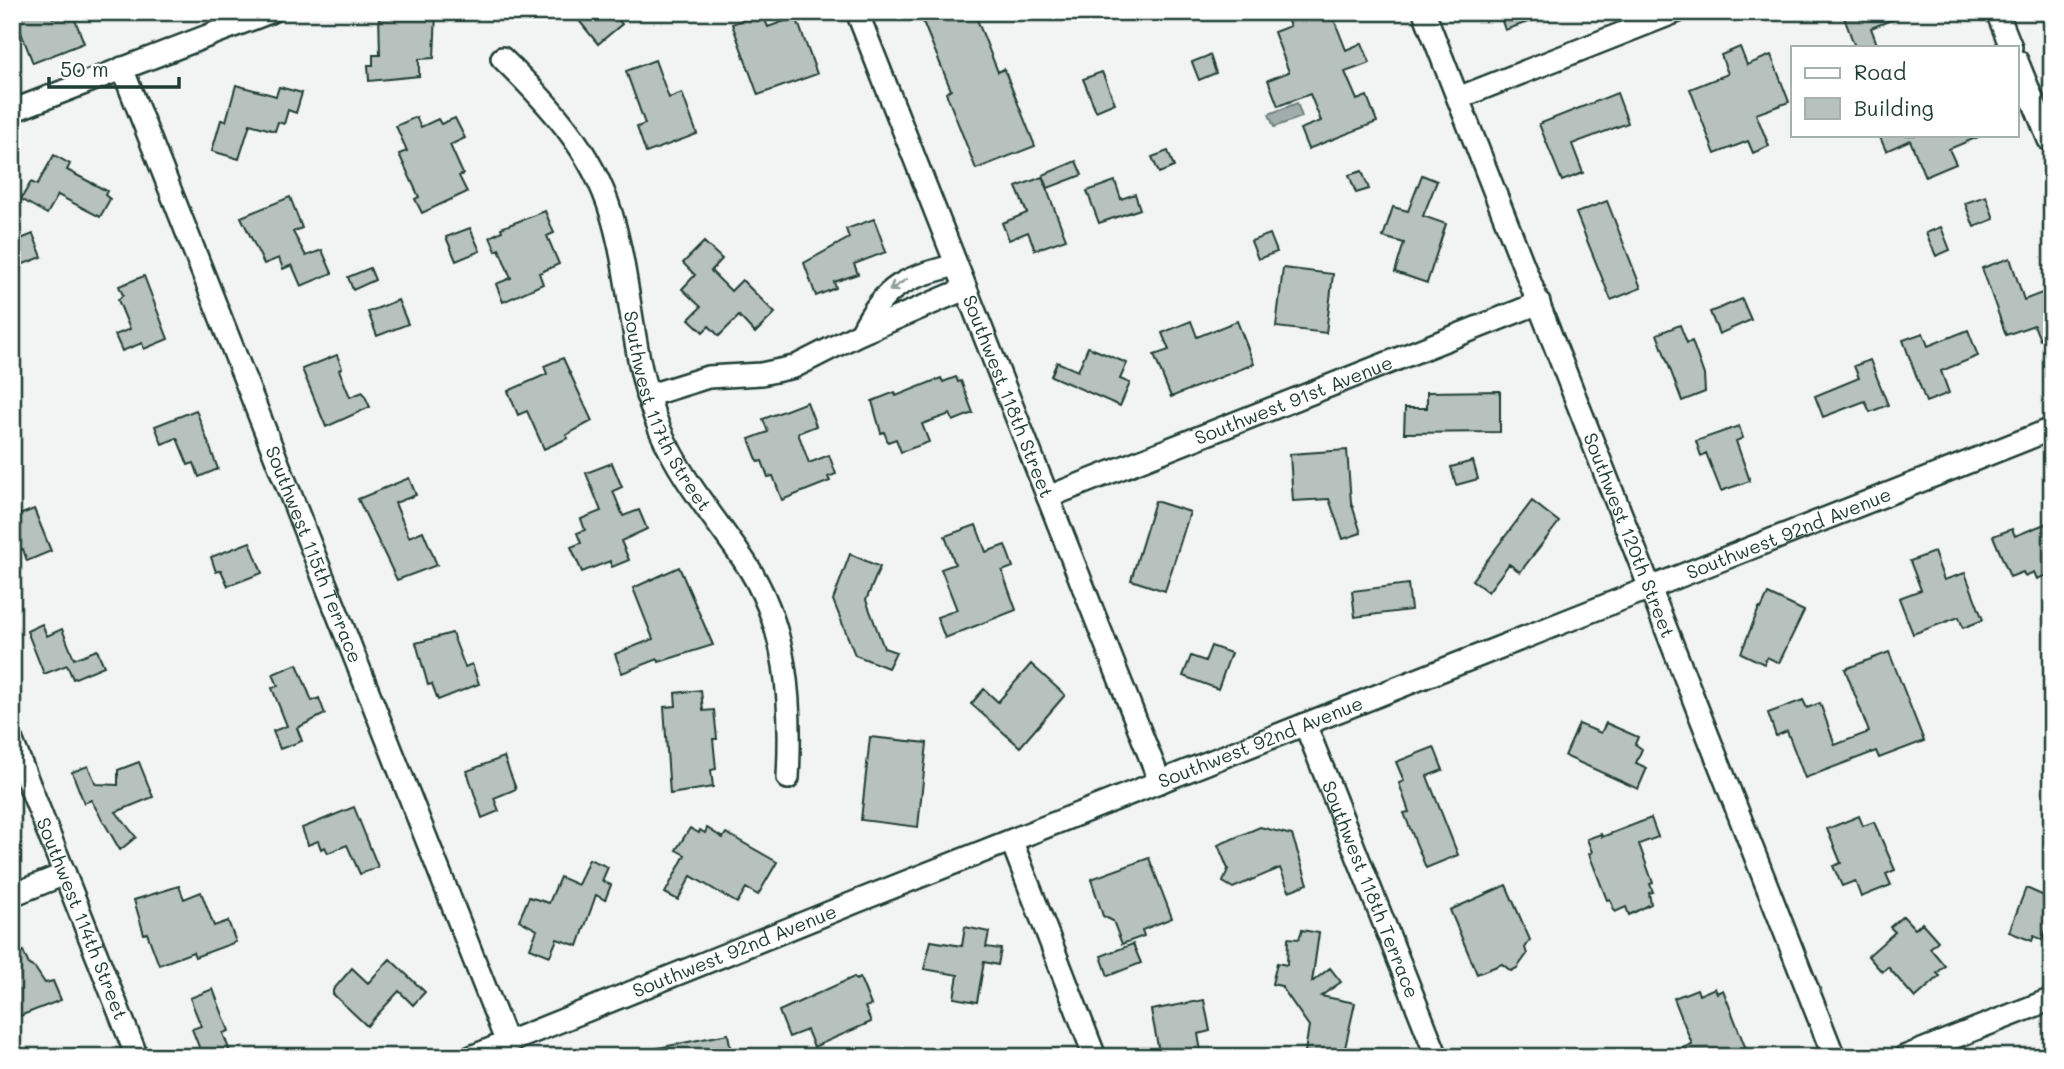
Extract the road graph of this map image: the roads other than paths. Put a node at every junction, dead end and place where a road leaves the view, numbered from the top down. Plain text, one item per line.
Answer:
1 (270, 12) edge
2 (857, 12) edge
3 (1424, 12) edge
4 (1676, 12) edge
5 (1997, 12) edge
6 (2011, 46) edge
7 (502, 58) dead end
8 (2018, 63) edge
9 (122, 68) junction
10 (1458, 98) junction
11 (12, 111) edge
12 (2049, 140) dead end
13 (956, 265) junction
14 (965, 289) junction
15 (1539, 303) junction
16 (861, 333) junction
17 (647, 396) junction
18 (2052, 429) edge
19 (1048, 497) junction
20 (1650, 587) junction
21 (1305, 724) junction
22 (12, 741) edge
23 (788, 778) dead end
24 (1160, 782) junction
25 (1013, 842) junction
26 (65, 874) junction
27 (12, 895) edge
28 (2052, 999) edge
29 (507, 1042) junction
30 (138, 1057) edge
31 (471, 1057) edge
32 (1095, 1057) edge
33 (1437, 1057) edge
34 (1834, 1057) edge
35 (1904, 1057) edge

1 - 9 street
2 - 13 street, Southwest 118th Street
3 - 10 street, Southwest 120th Street
4 - 10 street
5 - 6 street
7 - 17 street, Southwest 117th Street
8 - 12 street
9 - 11 street
9 - 29 street, Southwest 115th Terrace
10 - 15 street, Southwest 120th Street
13 - 14 street, Southwest 118th Street
13 -> 16 street
14 - 16 street
14 - 19 street, Southwest 118th Street
15 - 19 street, Southwest 91st Avenue
15 - 20 street, Southwest 120th Street
16 - 17 street
17 - 23 street, Southwest 117th Street
18 - 20 street, Southwest 92nd Avenue
19 - 24 street, Southwest 118th Street
20 - 21 street, Southwest 92nd Avenue
20 - 34 street, Southwest 120th Street
21 - 24 street, Southwest 92nd Avenue
21 - 33 street, Southwest 118th Terrace
22 - 26 street, Southwest 114th Street
24 - 25 street, Southwest 92nd Avenue
25 - 29 street, Southwest 92nd Avenue
25 - 32 street
26 - 27 street
26 - 30 street, Southwest 114th Street
28 - 35 street
29 - 31 street, Southwest 92nd Avenue

